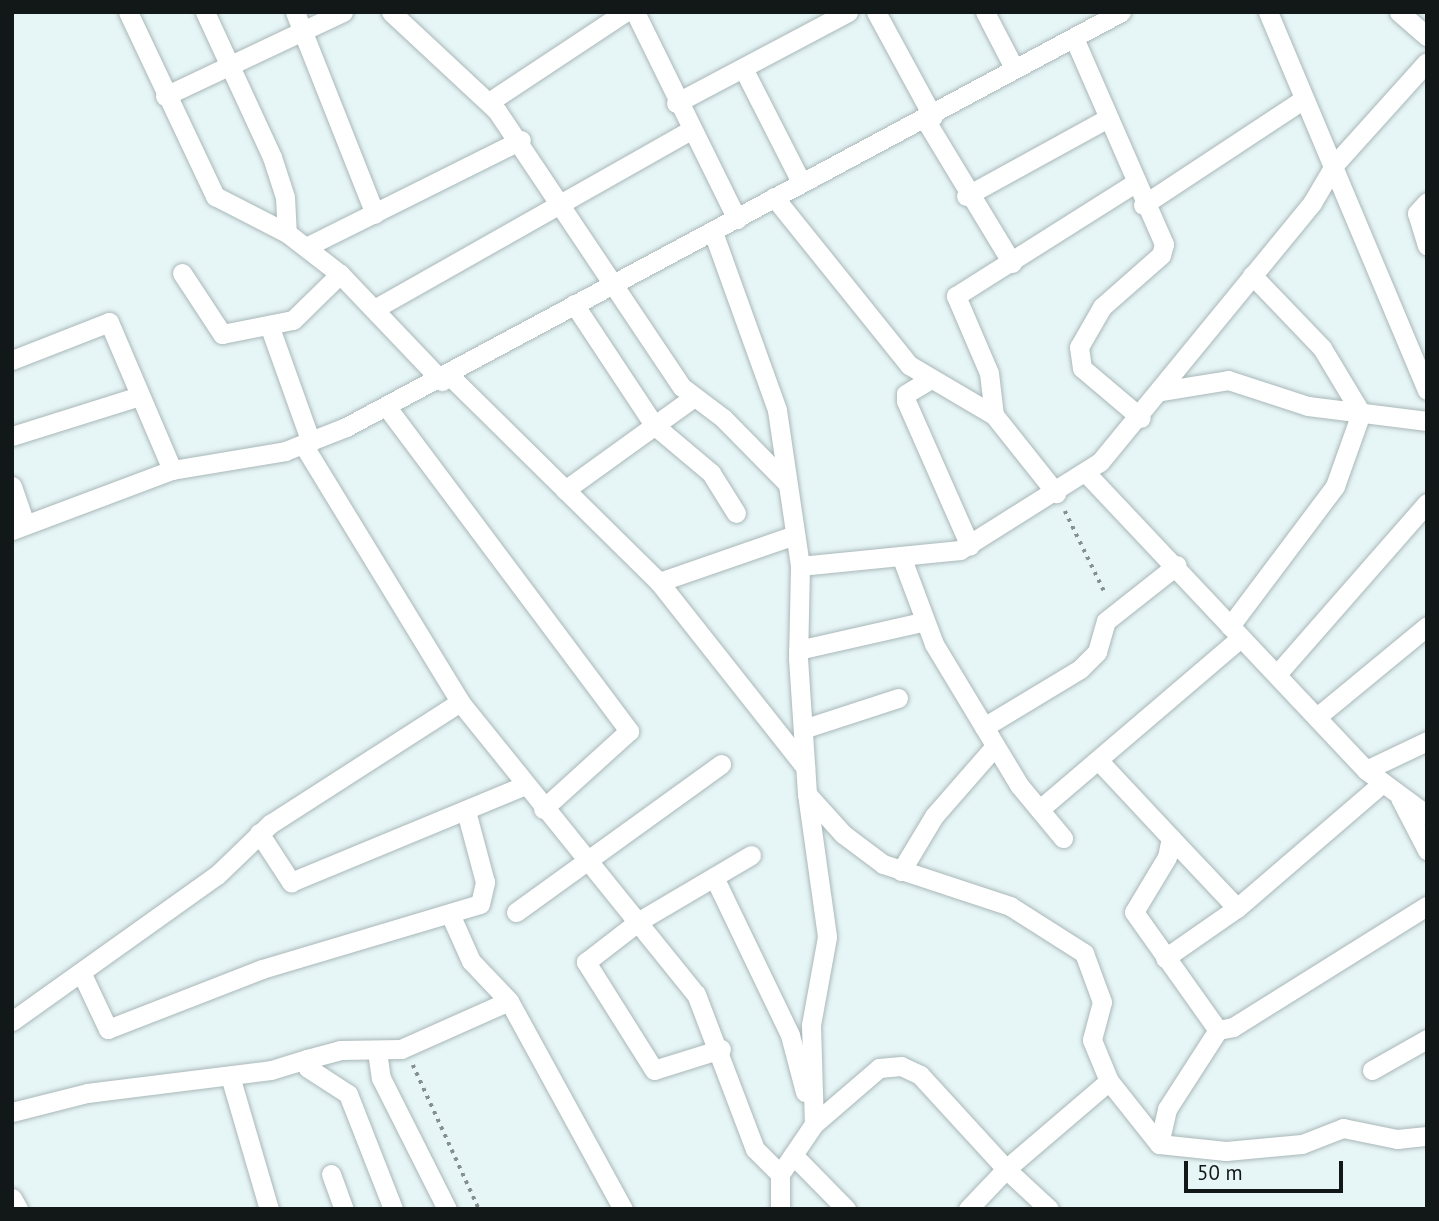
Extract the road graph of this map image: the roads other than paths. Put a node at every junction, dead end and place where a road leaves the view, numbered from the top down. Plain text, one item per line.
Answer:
1 (128, 12) edge
2 (205, 12) edge
3 (295, 12) edge
4 (343, 12) edge
5 (391, 12) edge
6 (848, 12) edge
7 (876, 12) edge
8 (985, 12) edge
9 (1121, 12) edge
10 (1268, 12) edge
11 (1399, 12) edge
12 (635, 13) edge
13 (303, 33) junction
14 (1427, 36) edge
15 (1074, 38) junction
16 (1427, 62) edge
17 (231, 66) junction
18 (1014, 68) junction
19 (744, 70) junction
20 (1420, 78) edge
21 (165, 96) junction
22 (1304, 99) junction
23 (489, 102) junction
24 (676, 103) junction
25 (1108, 118) junction
26 (930, 119) junction
27 (689, 131) junction
28 (521, 140) junction
29 (1335, 164) junction
30 (800, 180) junction
31 (1133, 184) junction
32 (966, 196) junction
33 (774, 197) junction
34 (1427, 202) edge
35 (1143, 205) junction
36 (563, 206) junction
37 (375, 214) junction
38 (737, 219) junction
39 (713, 232) junction
40 (287, 233) junction
41 (1427, 246) edge
42 (306, 247) junction
43 (1012, 263) junction
44 (182, 273) dead end
45 (340, 274) junction
46 (1252, 275) junction
47 (613, 281) junction
48 (574, 304) junction
49 (376, 308) junction
50 (269, 325) junction
51 (12, 360) edge
52 (446, 379) junction
53 (929, 380) junction
54 (1427, 390) edge
55 (1161, 391) junction
56 (140, 396) junction
57 (694, 397) junction
58 (386, 407) junction
59 (1361, 412) junction
60 (994, 415) junction
61 (1141, 418) junction
62 (1427, 421) edge
63 (654, 425) junction
64 (12, 436) edge
65 (308, 444) junction
66 (172, 470) junction
67 (1086, 473) junction
68 (786, 482) junction
69 (12, 486) edge
70 (565, 490) junction
71 (1056, 493) junction
72 (1427, 503) edge
73 (736, 513) dead end
74 (19, 527) edge
75 (795, 535) junction
76 (970, 546) junction
77 (901, 556) junction
78 (1177, 565) junction
79 (800, 566) junction
80 (659, 582) junction
81 (922, 622) junction
82 (1427, 626) edge
83 (1235, 632) junction
84 (798, 650) junction
85 (1278, 673) junction
86 (898, 698) dead end
87 (460, 702) junction
88 (1318, 716) junction
89 (984, 727) junction
90 (803, 729) junction
91 (1427, 741) edge
92 (995, 747) junction
93 (1099, 761) junction
94 (721, 764) dead end
95 (805, 767) junction
96 (1373, 777) junction
97 (523, 786) junction
98 (807, 794) junction
99 (1399, 796) junction
100 (543, 809) junction
101 (1040, 809) junction
102 (466, 811) junction
103 (1427, 815) edge
104 (259, 833) junction
105 (1063, 838) dead end
106 (1171, 838) junction
107 (1427, 850) edge
108 (751, 855) dead end
109 (588, 863) junction
110 (901, 871) junction
111 (714, 877) junction
112 (1427, 906) edge
113 (1237, 908) junction
114 (516, 912) dead end
115 (450, 914) junction
116 (639, 920) junction
117 (1165, 958) junction
118 (81, 972) junction
119 (509, 1002) junction
120 (12, 1021) edge
121 (1218, 1030) junction
122 (1427, 1039) edge
123 (721, 1049) junction
124 (377, 1051) junction
125 (307, 1059) junction
126 (1372, 1070) dead end
127 (230, 1076) junction
128 (1109, 1081) junction
129 (12, 1112) edge
130 (814, 1124) junction
131 (1427, 1136) edge
132 (1160, 1144) junction
133 (793, 1155) junction
134 (1006, 1169) junction
135 (331, 1174) dead end
136 (780, 1174) junction
137 (12, 1198) edge
138 (18, 1209) edge
139 (269, 1209) edge
140 (344, 1209) edge
141 (393, 1209) edge
142 (447, 1209) edge
143 (623, 1209) edge
144 (780, 1209) edge
145 (846, 1209) edge
146 (968, 1209) edge
147 (1049, 1209) edge

1 - 21 street
2 - 17 street
3 - 13 street
4 - 13 street
5 - 23 street
6 - 19 street
7 - 26 street
8 - 18 street
9 - 15 street
10 - 22 street
11 - 14 street
12 - 23 street
12 - 24 street
13 - 17 street
13 - 37 street
15 - 18 street
15 - 25 street
16 - 20 street
17 - 21 street
17 - 40 street
18 - 26 street
19 - 24 street
19 - 30 street
20 - 29 street
21 - 40 street
22 - 29 street
22 - 35 street
23 - 28 street
24 - 27 street
25 - 31 street
25 - 32 street
26 - 30 street
26 - 32 street
27 - 36 street
27 - 38 street
28 - 36 street
28 - 37 street
29 - 46 street
29 - 54 street
30 - 33 street
31 - 35 street
31 - 43 street
32 - 43 street
33 - 38 street
33 - 53 street
34 - 41 street
35 - 61 street
36 - 47 street
36 - 49 street
37 - 42 street
38 - 39 street
39 - 47 street
39 - 68 street
40 - 42 street
42 - 45 street
43 - 60 street
44 - 50 street
45 - 49 street
45 - 50 street
46 - 55 street
46 - 59 street
47 - 48 street
47 - 57 street
48 - 52 street
48 - 63 street
49 - 52 street
50 - 65 street
51 - 56 street
52 - 58 street
52 - 70 street
53 - 60 street
53 - 76 street
55 - 59 street
55 - 61 street
56 - 64 street
56 - 66 street
57 - 63 street
57 - 68 street
58 - 65 street
58 - 100 street
59 - 62 street
59 - 83 street
60 - 71 street
61 - 67 street
63 - 70 street
63 - 73 street
65 - 66 street
65 - 87 street
66 - 74 street
67 - 71 street
67 - 78 street
68 - 75 street
69 - 74 street
70 - 80 street
71 - 76 street
72 - 85 street
75 - 79 street
75 - 80 street
76 - 77 street
77 - 79 street
77 - 81 street
78 - 83 street
78 - 89 street
79 - 84 street
80 - 95 street
81 - 84 street
81 - 89 street
82 - 88 street
83 - 85 street
83 - 93 street
84 - 90 street
85 - 88 street
86 - 90 street
87 - 97 street
87 - 104 street
88 - 96 street
89 - 92 street
90 - 95 street
91 - 96 street
92 - 101 street
92 - 110 street
93 - 101 street
93 - 106 street
94 - 109 street
95 - 98 street
96 - 99 street
96 - 113 street
97 - 100 street
97 - 102 street
98 - 110 street
98 - 130 street
99 - 103 street
99 - 107 street
100 - 109 street
101 - 105 street
102 - 104 street
102 - 115 street
104 - 118 street
106 - 113 street
106 - 117 street
108 - 111 street
109 - 114 street
109 - 116 street
110 - 128 street
111 - 116 street
111 - 130 street
112 - 121 street
113 - 117 street
115 - 118 street
115 - 119 street
116 - 123 street
116 - 123 street
117 - 121 street
118 - 120 street
119 - 124 street
119 - 143 street
121 - 132 street
122 - 126 street
123 - 136 street
124 - 125 street
124 - 142 street
125 - 127 street
125 - 141 street
127 - 129 street
127 - 139 street
128 - 132 street
128 - 134 street
130 - 133 street
130 - 134 street
131 - 132 street
133 - 136 street
133 - 145 street
134 - 146 street
134 - 147 street
135 - 140 street
136 - 144 street
137 - 138 street

